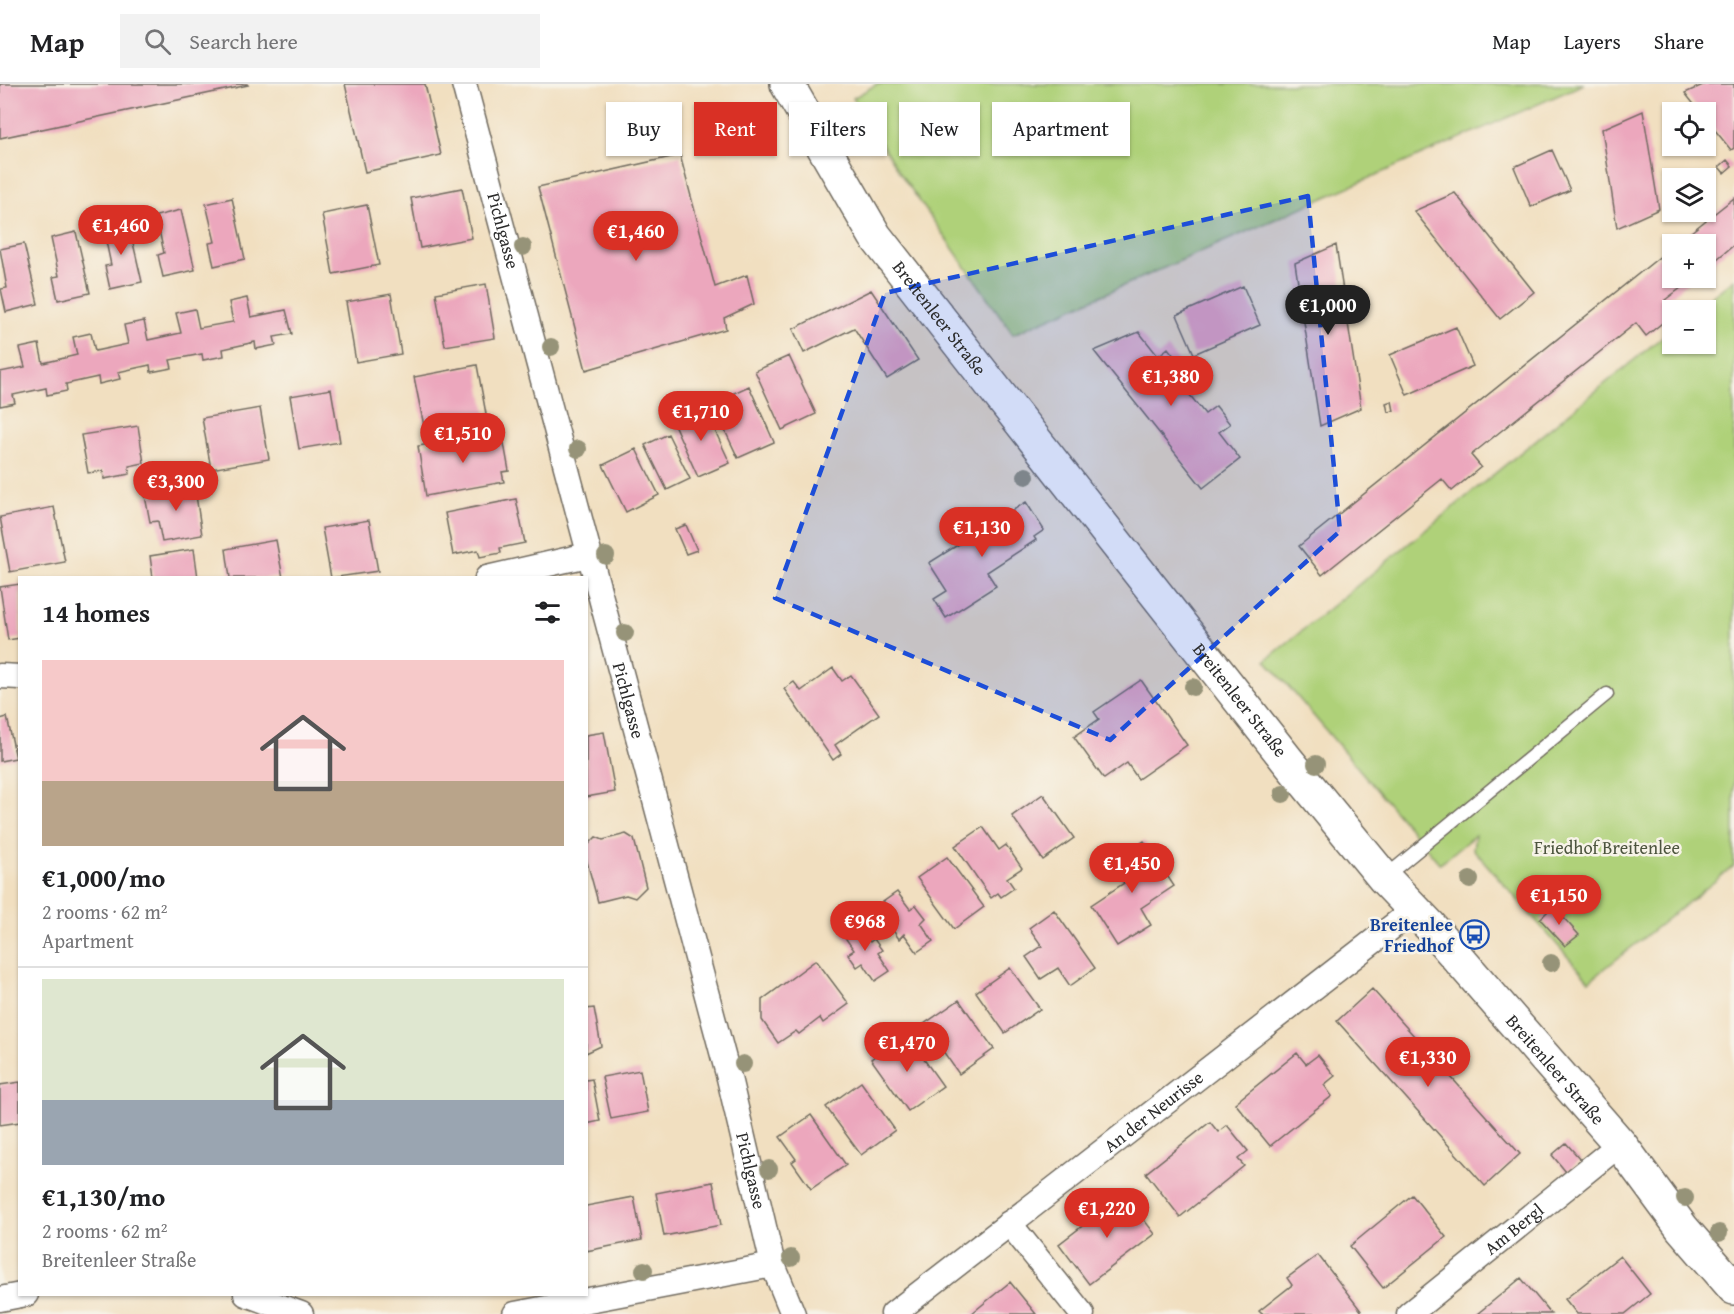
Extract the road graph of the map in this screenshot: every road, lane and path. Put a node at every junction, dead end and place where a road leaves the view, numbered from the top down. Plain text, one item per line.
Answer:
1 (464, 84) edge
2 (787, 84) edge
3 (588, 555) junction
4 (496, 576) edge
5 (0, 676) edge
6 (18, 677) edge
7 (1607, 694) dead end
8 (1384, 878) junction
9 (1414, 909) junction
10 (1620, 1144) junction
11 (1009, 1223) junction
12 (773, 1265) junction
13 (1734, 1288) edge
14 (18, 1296) edge
15 (252, 1296) edge
16 (0, 1299) edge
17 (301, 1314) edge
18 (515, 1314) edge
19 (793, 1314) edge
20 (894, 1314) edge
21 (1082, 1314) edge
22 (1409, 1314) edge

1 - 3 street, Pichlgasse
2 - 8 main road, Breitenleer Straße
3 - 4 street
3 - 12 street, Pichlgasse
5 - 6 street
7 - 8 lane
8 - 9 main road, Breitenleer Straße
9 - 10 main road, Breitenleer Straße
9 - 11 street, An der Neurisse
10 - 13 main road, Breitenleer Straße
10 - 22 street, Am Bergl
11 - 20 street, An der Neurisse
11 - 21 street
12 - 18 street
12 - 19 street, Pichlgasse
14 - 16 street
15 - 17 street

